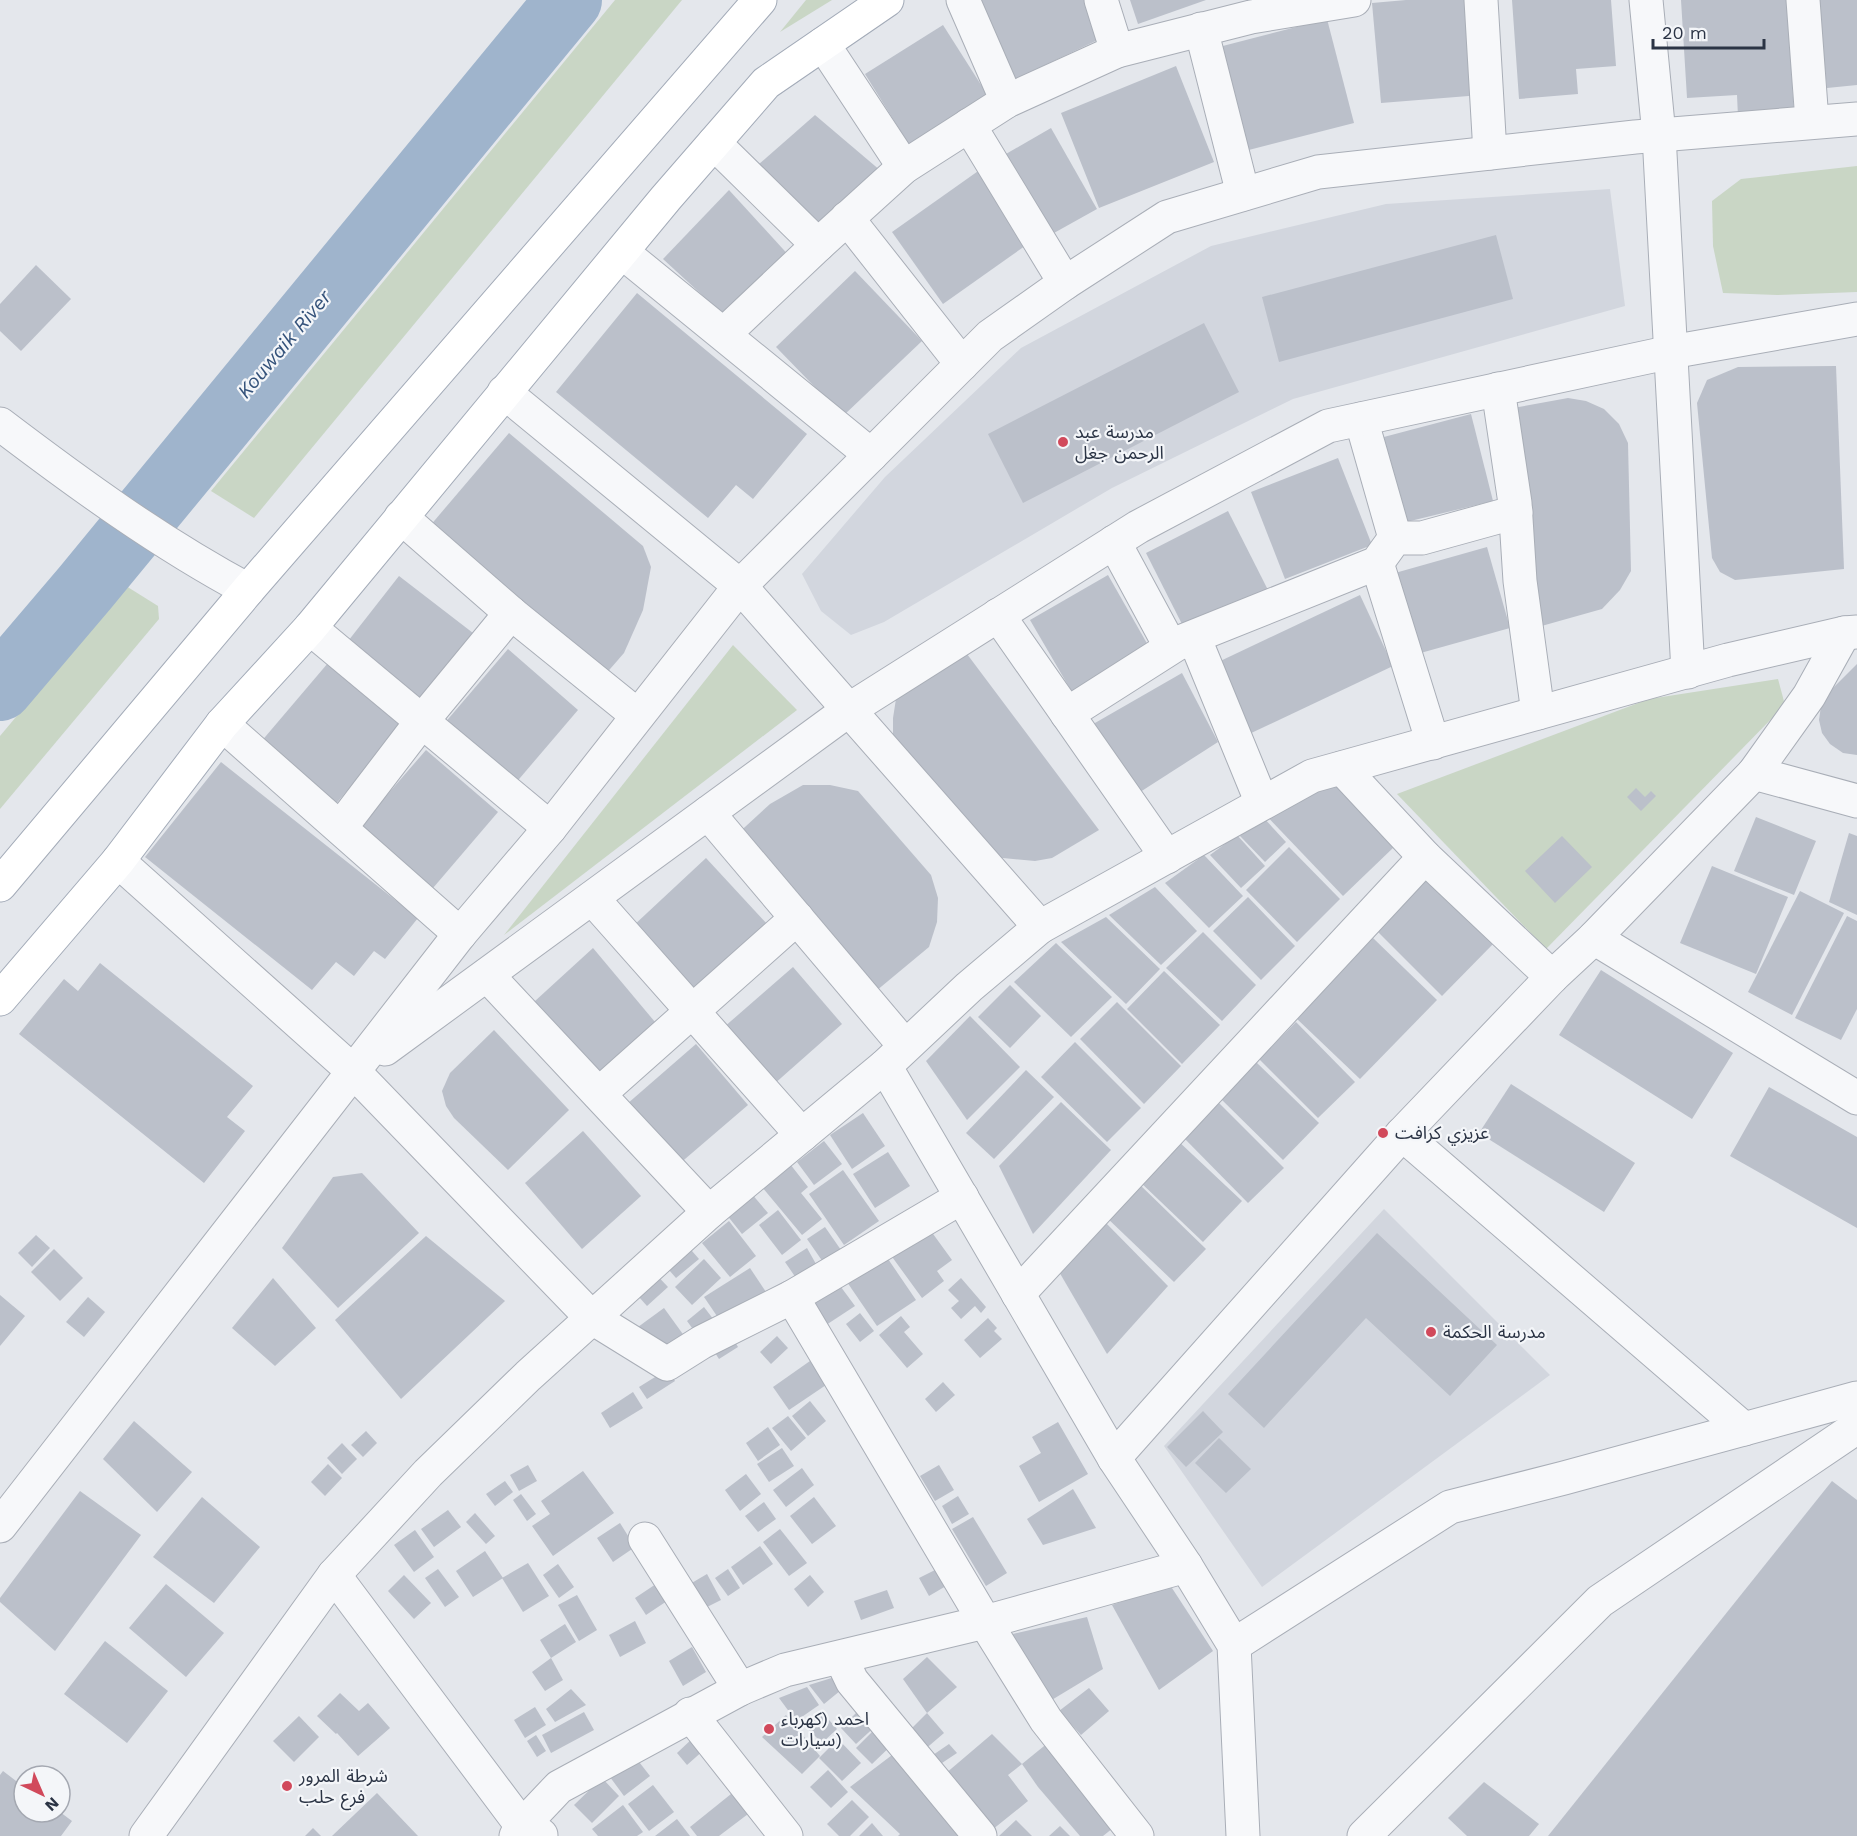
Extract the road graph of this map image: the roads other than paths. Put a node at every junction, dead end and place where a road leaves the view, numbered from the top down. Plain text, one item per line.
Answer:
1 (760, 0) edge
2 (887, 0) edge
3 (963, 0) edge
4 (1101, 0) edge
5 (1354, 0) edge
6 (1481, 0) edge
7 (1646, 0) edge
8 (1803, 0) edge
9 (1249, 8) edge
10 (1201, 29) junction
11 (823, 44) junction
12 (1117, 51) junction
13 (1007, 101) junction
14 (1857, 119) edge
15 (1812, 122) junction
16 (969, 125) junction
17 (1659, 135) junction
18 (714, 143) junction
19 (1490, 153) junction
20 (904, 167) junction
21 (1243, 194) junction
22 (847, 218) junction
23 (818, 245) junction
24 (622, 252) junction
25 (1065, 283) junction
26 (1857, 319) edge
27 (724, 334) junction
28 (1671, 352) junction
29 (962, 364) junction
30 (1498, 389) junction
31 (504, 392) junction
32 (1361, 418) junction
33 (0, 424) edge
34 (870, 455) junction
35 (1516, 512) junction
36 (401, 517) junction
37 (1114, 542) junction
38 (1386, 550) junction
39 (740, 586) junction
40 (248, 590) junction
41 (511, 613) junction
42 (998, 615) junction
43 (310, 628) junction
44 (1850, 632) edge
45 (1180, 642) junction
46 (1688, 672) junction
47 (850, 709) junction
48 (1538, 713) junction
49 (1067, 714) junction
50 (637, 715) junction
51 (422, 721) junction
52 (222, 724) junction
53 (1433, 743) junction
54 (1342, 768) junction
55 (1754, 774) junction
56 (1857, 801) edge
57 (1262, 803) junction
58 (708, 813) junction
59 (341, 827) junction
60 (550, 828) junction
61 (1167, 857) junction
62 (1425, 857) junction
63 (118, 861) junction
64 (0, 885) edge
65 (592, 898) junction
66 (797, 918) junction
67 (1040, 927) junction
68 (460, 934) junction
69 (1594, 938) junction
70 (487, 975) junction
71 (1552, 977) junction
72 (0, 999) edge
73 (692, 1011) junction
74 (895, 1056) junction
75 (354, 1072) junction
76 (599, 1094) junction
77 (1857, 1098) edge
78 (1402, 1134) junction
79 (802, 1135) junction
80 (962, 1197) junction
81 (709, 1212) junction
82 (1018, 1294) junction
83 (792, 1297) junction
84 (591, 1317) junction
85 (1857, 1398) edge
86 (1857, 1427) edge
87 (1744, 1429) junction
88 (1114, 1458) junction
89 (0, 1526) edge
90 (645, 1539) dead end
91 (1186, 1566) junction
92 (334, 1575) junction
93 (985, 1622) junction
94 (1234, 1645) junction
95 (841, 1658) junction
96 (740, 1689) junction
97 (690, 1714) junction
98 (527, 1833) edge
99 (146, 1836) edge
100 (786, 1836) edge
101 (980, 1836) edge
102 (1137, 1836) edge
103 (1243, 1836) edge
104 (1364, 1836) edge

1 - 40 main road
2 - 11 main road
3 - 13 street
4 - 12 street
5 - 9 street
6 - 19 street
7 - 17 street
8 - 15 street
9 - 10 street
10 - 12 street
10 - 21 street
11 - 18 main road
11 - 20 street
12 - 13 street
13 - 16 street
14 - 15 street
15 - 17 street
16 - 20 street
16 - 25 street
17 - 19 street
17 - 28 street
18 - 23 street
18 - 24 main road
19 - 21 street
20 - 22 street
21 - 25 street
22 - 23 street
22 - 29 street
23 - 27 street
24 - 27 street
24 - 31 main road
25 - 29 street
26 - 28 street
27 - 34 street
28 - 30 street
28 - 46 street
29 - 34 street
30 - 32 street
30 - 35 street
31 - 36 main road
31 - 39 street
32 - 37 street
32 - 38 street
33 - 40 street
34 - 39 street
35 - 38 street
35 - 48 street
36 - 41 street
36 - 43 main road
37 - 42 street
37 - 45 street
38 - 45 street
38 - 53 street
39 - 47 street
39 - 50 street
40 - 64 main road
41 - 50 street
41 - 51 street
42 - 47 street
42 - 49 street
43 - 51 street
43 - 52 main road
44 - 46 street
44 - 55 street
45 - 49 street
45 - 57 street
46 - 48 street
47 - 58 street
47 - 67 street
48 - 53 street
49 - 61 street
50 - 60 street
51 - 59 street
51 - 60 street
52 - 59 street
52 - 63 main road
53 - 54 street
54 - 57 street
54 - 62 street
55 - 56 street
55 - 69 street
57 - 61 street
58 - 65 street
58 - 66 street
59 - 68 street
60 - 68 street
61 - 67 street
62 - 71 street
62 - 82 street
63 - 72 main road
63 - 75 street
65 - 70 street
65 - 73 street
66 - 73 street
66 - 74 street
67 - 74 street
68 - 75 street
69 - 71 street
69 - 77 street
70 - 75 street
70 - 76 street
71 - 78 street
73 - 76 street
73 - 79 street
74 - 79 street
74 - 80 street
75 - 84 street
75 - 89 street
76 - 81 street
78 - 87 street
78 - 88 street
79 - 81 street
80 - 82 street
80 - 83 street
81 - 84 street
82 - 88 street
83 - 84 street
83 - 93 street
84 - 92 street
85 - 87 street
86 - 104 street
87 - 94 street
88 - 91 street
90 - 96 street
91 - 93 street
91 - 94 street
92 - 98 street
92 - 99 street
93 - 95 street
93 - 102 street
94 - 103 street
95 - 96 street
95 - 101 street
96 - 97 street
97 - 98 street
97 - 100 street

